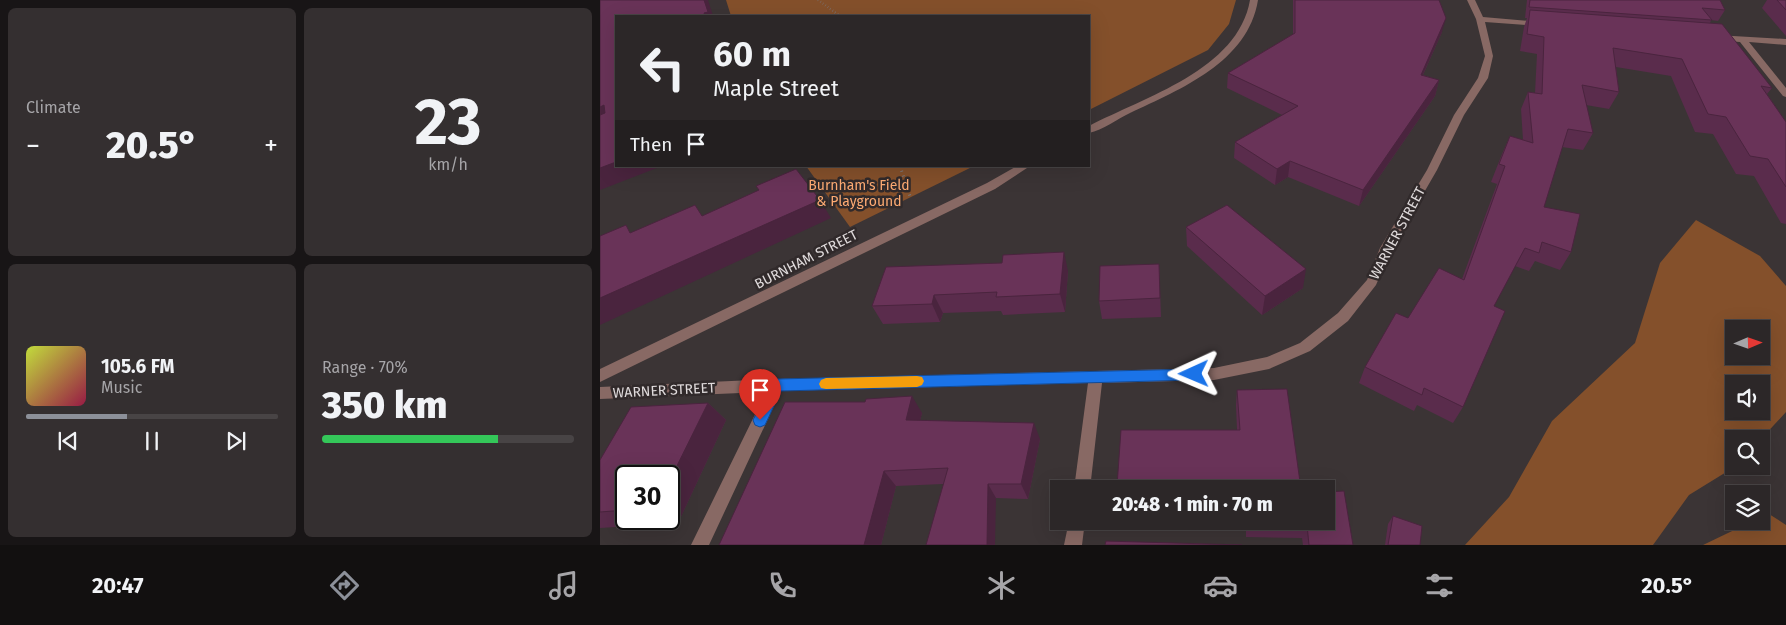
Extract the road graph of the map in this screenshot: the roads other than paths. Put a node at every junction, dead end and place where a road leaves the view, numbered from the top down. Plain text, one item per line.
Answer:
1 (1254, 0) edge
2 (1471, 0) edge
3 (1480, 19) junction
4 (1548, 24) edge
5 (1704, 37) edge
6 (1743, 40) junction
7 (1786, 42) edge
8 (1786, 94) edge
9 (1090, 130) edge
10 (1023, 167) edge
11 (600, 376) edge
12 (1096, 376) junction
13 (777, 385) junction
14 (600, 393) edge
15 (1083, 480) edge
16 (1076, 530) edge
17 (700, 545) edge
18 (1073, 545) edge

1 - 9 street
2 - 3 street, WARNER STREET
3 - 4 street
3 - 12 street, WARNER STREET
5 - 6 street
6 - 7 street
6 - 8 street
10 - 11 street, BURNHAM STREET
12 - 13 street, WARNER STREET
12 - 15 street
13 - 14 street, WARNER STREET
13 - 17 street
16 - 18 street

